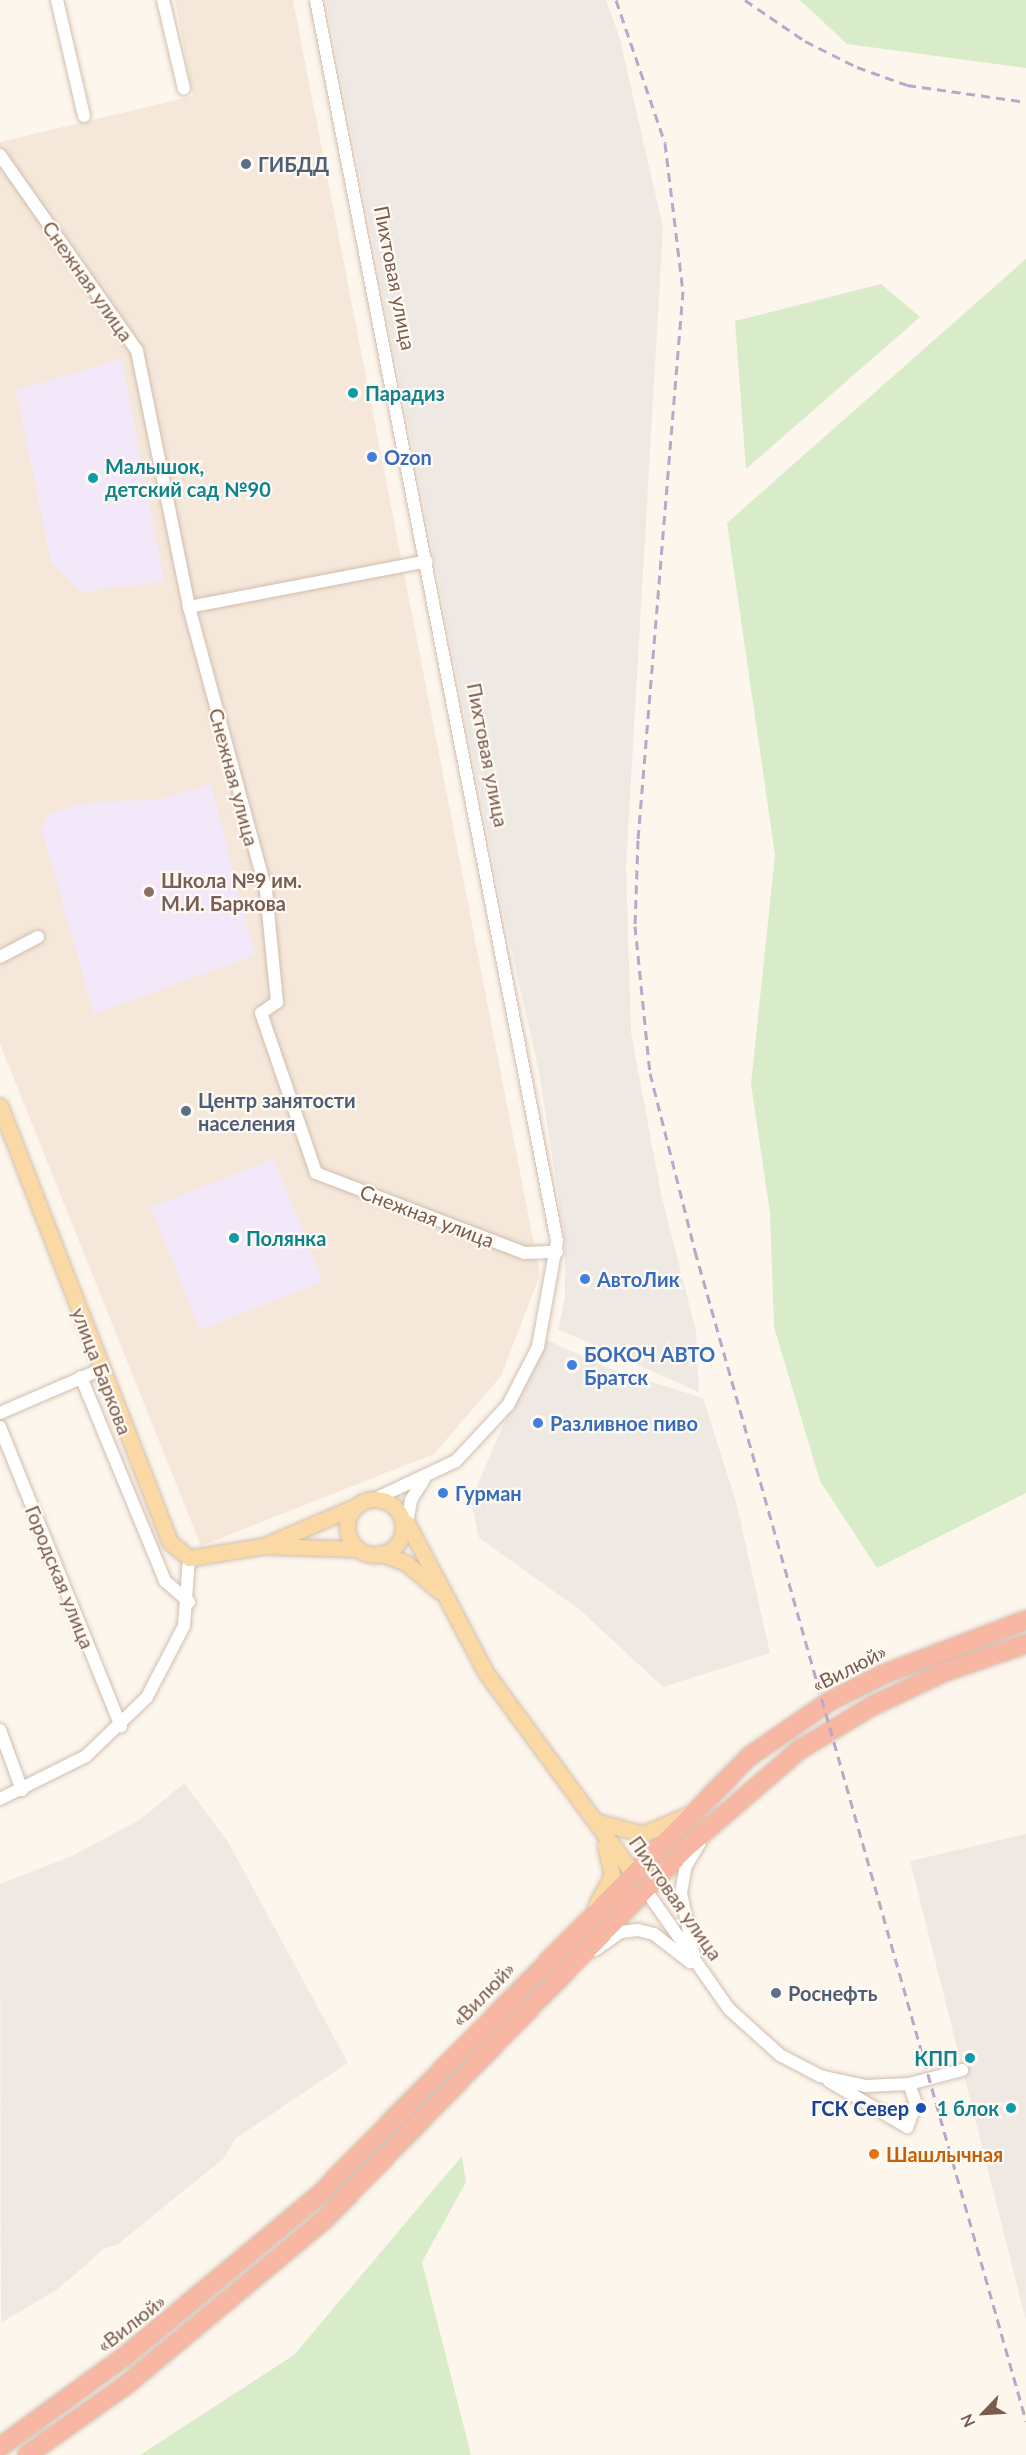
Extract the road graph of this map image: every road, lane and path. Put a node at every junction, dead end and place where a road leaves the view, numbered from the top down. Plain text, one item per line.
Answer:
1 (57, 0) edge
2 (163, 0) edge
3 (316, 0) edge
4 (184, 89) dead end
5 (84, 116) dead end
6 (0, 155) edge
7 (428, 561) junction
8 (189, 607) junction
9 (38, 937) dead end
10 (0, 957) edge
11 (0, 1106) edge
12 (557, 1252) junction
13 (102, 1369) junction
14 (81, 1377) junction
15 (0, 1413) edge
16 (0, 1427) edge
17 (427, 1476) junction
18 (377, 1498) junction
19 (356, 1506) junction
20 (407, 1524) junction
21 (263, 1546) junction
22 (359, 1549) junction
23 (378, 1552) junction
24 (189, 1558) junction
25 (446, 1598) junction
26 (189, 1602) junction
27 (1026, 1620) edge
28 (1026, 1644) edge
29 (121, 1727) junction
30 (0, 1730) edge
31 (22, 1791) junction
32 (0, 1799) edge
33 (692, 1811) junction
34 (587, 1817) junction
35 (713, 1824) junction
36 (632, 1872) junction
37 (645, 1889) junction
38 (587, 1919) junction
39 (576, 1963) junction
40 (698, 1969) junction
41 (962, 2070) dead end
42 (820, 2076) junction
43 (909, 2084) junction
44 (0, 2447) edge
45 (27, 2455) edge

1 - 5 street
2 - 4 street
3 - 7 street, Пихтовая улица
6 - 8 street, Снежная улица
7 - 8 street
7 - 12 street, Пихтовая улица
8 - 12 street, Снежная улица
9 - 10 street
11 - 13 main road, улица Баркова
12 - 17 street, Пихтовая улица
13 - 14 street
13 - 24 main road, улица Баркова
14 - 15 street
14 - 26 street
16 - 29 street, Городская улица
17 - 18 street, Пихтовая улица
17 - 20 street, Пихтовая улица
18 - 19 main road
18 - 20 main road
19 - 21 main road
19 - 22 main road
20 - 23 main road
20 - 25 main road, Пихтовая улица
21 - 22 main road
21 - 24 main road
22 - 23 main road
23 - 25 main road, Пихтовая улица
24 - 26 street
25 - 34 main road, Пихтовая улица
26 - 29 street
27 - 33 highway, «Вилюй»
28 - 35 highway
29 - 31 street
30 - 31 street
31 - 32 street
33 - 34 main road
33 - 36 highway, «Вилюй»
34 - 36 main road, Пихтовая улица
34 - 38 main road
35 - 37 highway
35 - 40 street
36 - 37 highway, Пихтовая улица
36 - 38 highway, «Вилюй»
37 - 39 highway
37 - 40 street, Пихтовая улица
38 - 44 highway, «Вилюй»
39 - 40 street
39 - 45 highway
40 - 42 street, Пихтовая улица
41 - 43 street, Пихтовая улица
42 - 43 street, Пихтовая улица
42 - 43 street

